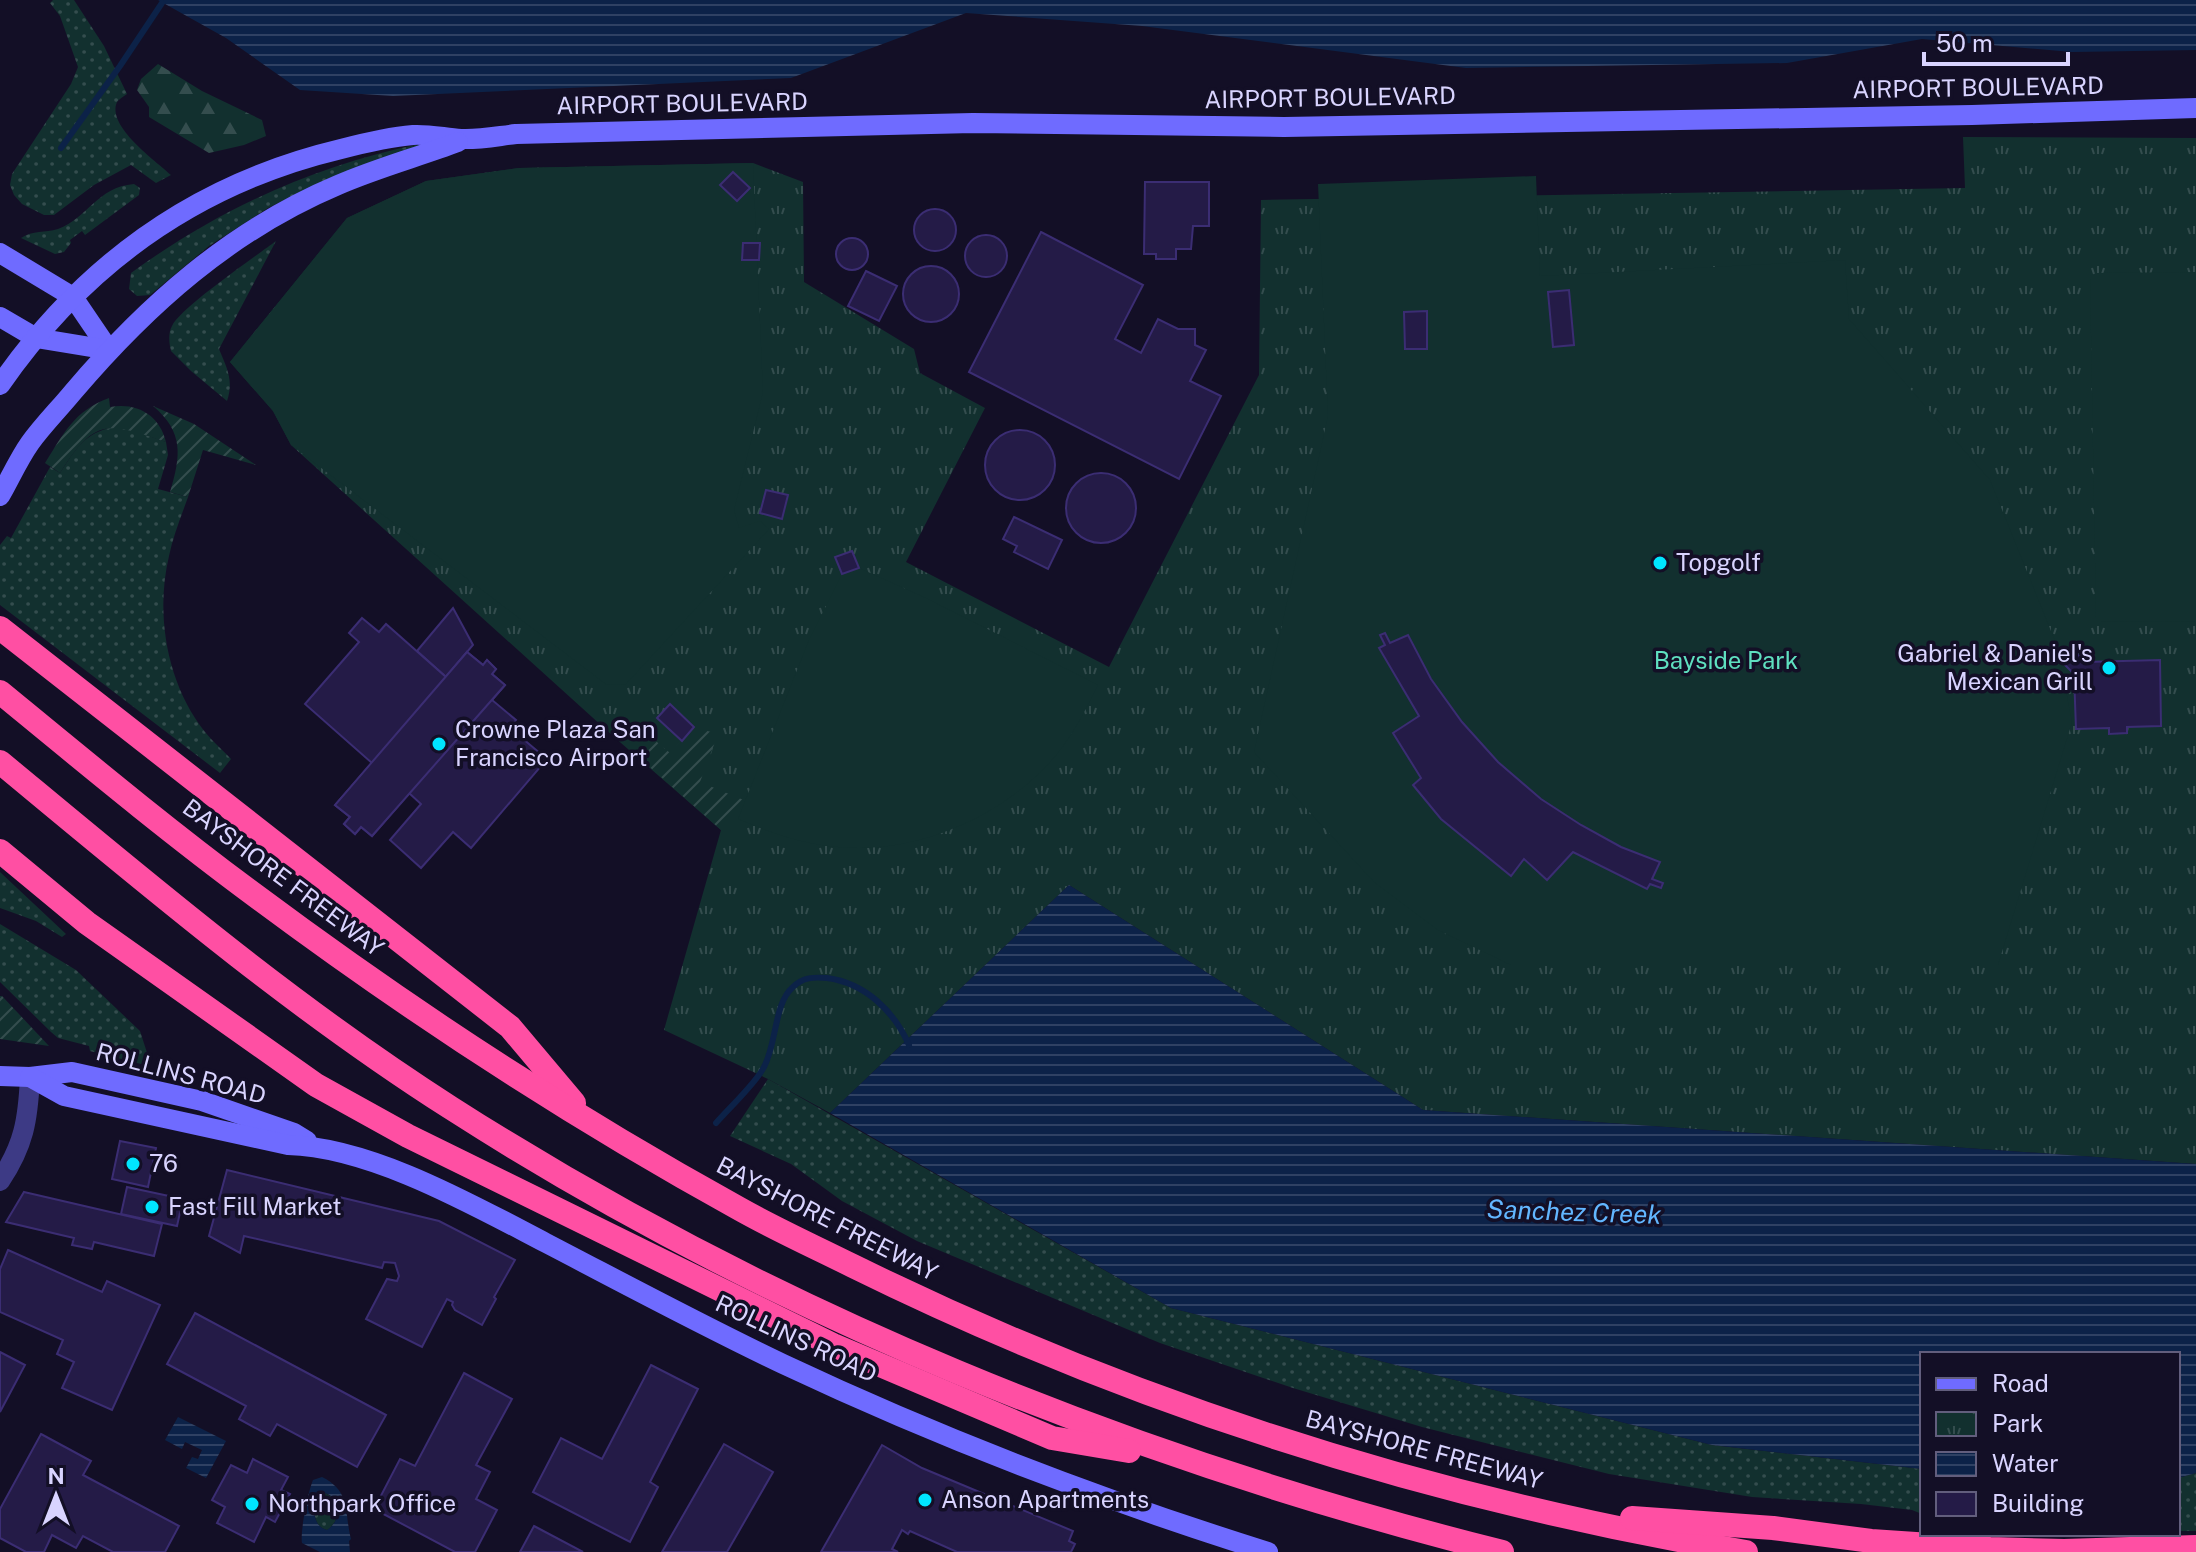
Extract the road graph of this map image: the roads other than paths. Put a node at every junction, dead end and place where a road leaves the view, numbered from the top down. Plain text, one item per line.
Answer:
1 (2196, 108) edge
2 (465, 140) junction
3 (0, 253) edge
4 (73, 297) junction
5 (0, 317) edge
6 (36, 338) junction
7 (109, 350) junction
8 (0, 385) edge
9 (0, 496) edge
10 (0, 628) edge
11 (0, 692) edge
12 (0, 762) edge
13 (0, 851) edge
14 (0, 1076) edge
15 (30, 1077) junction
16 (589, 1120) junction
17 (0, 1181) edge
18 (1195, 1463) junction
19 (1536, 1510) junction
20 (2196, 1547) edge
21 (1268, 1552) edge
22 (1502, 1552) edge
23 (1746, 1552) edge

1 - 2 main road, AIRPORT BOULEVARD
2 - 4 main road, AIRPORT BOULEVARD
2 - 7 main road, AIRPORT BOULEVARD
3 - 4 main road
4 - 6 main road, AIRPORT BOULEVARD
4 - 7 main road
5 - 6 main road
6 - 7 main road
6 - 8 main road, AIRPORT BOULEVARD
7 - 9 main road, AIRPORT BOULEVARD
10 - 16 highway
11 - 16 highway, BAYSHORE FREEWAY
12 - 18 highway
13 - 18 highway
14 - 15 main road, ROLLINS ROAD
15 - 17 street
15 - 21 main road, ROLLINS ROAD
16 - 19 highway, BAYSHORE FREEWAY
18 - 22 highway
19 - 20 highway
19 - 23 highway, BAYSHORE FREEWAY

